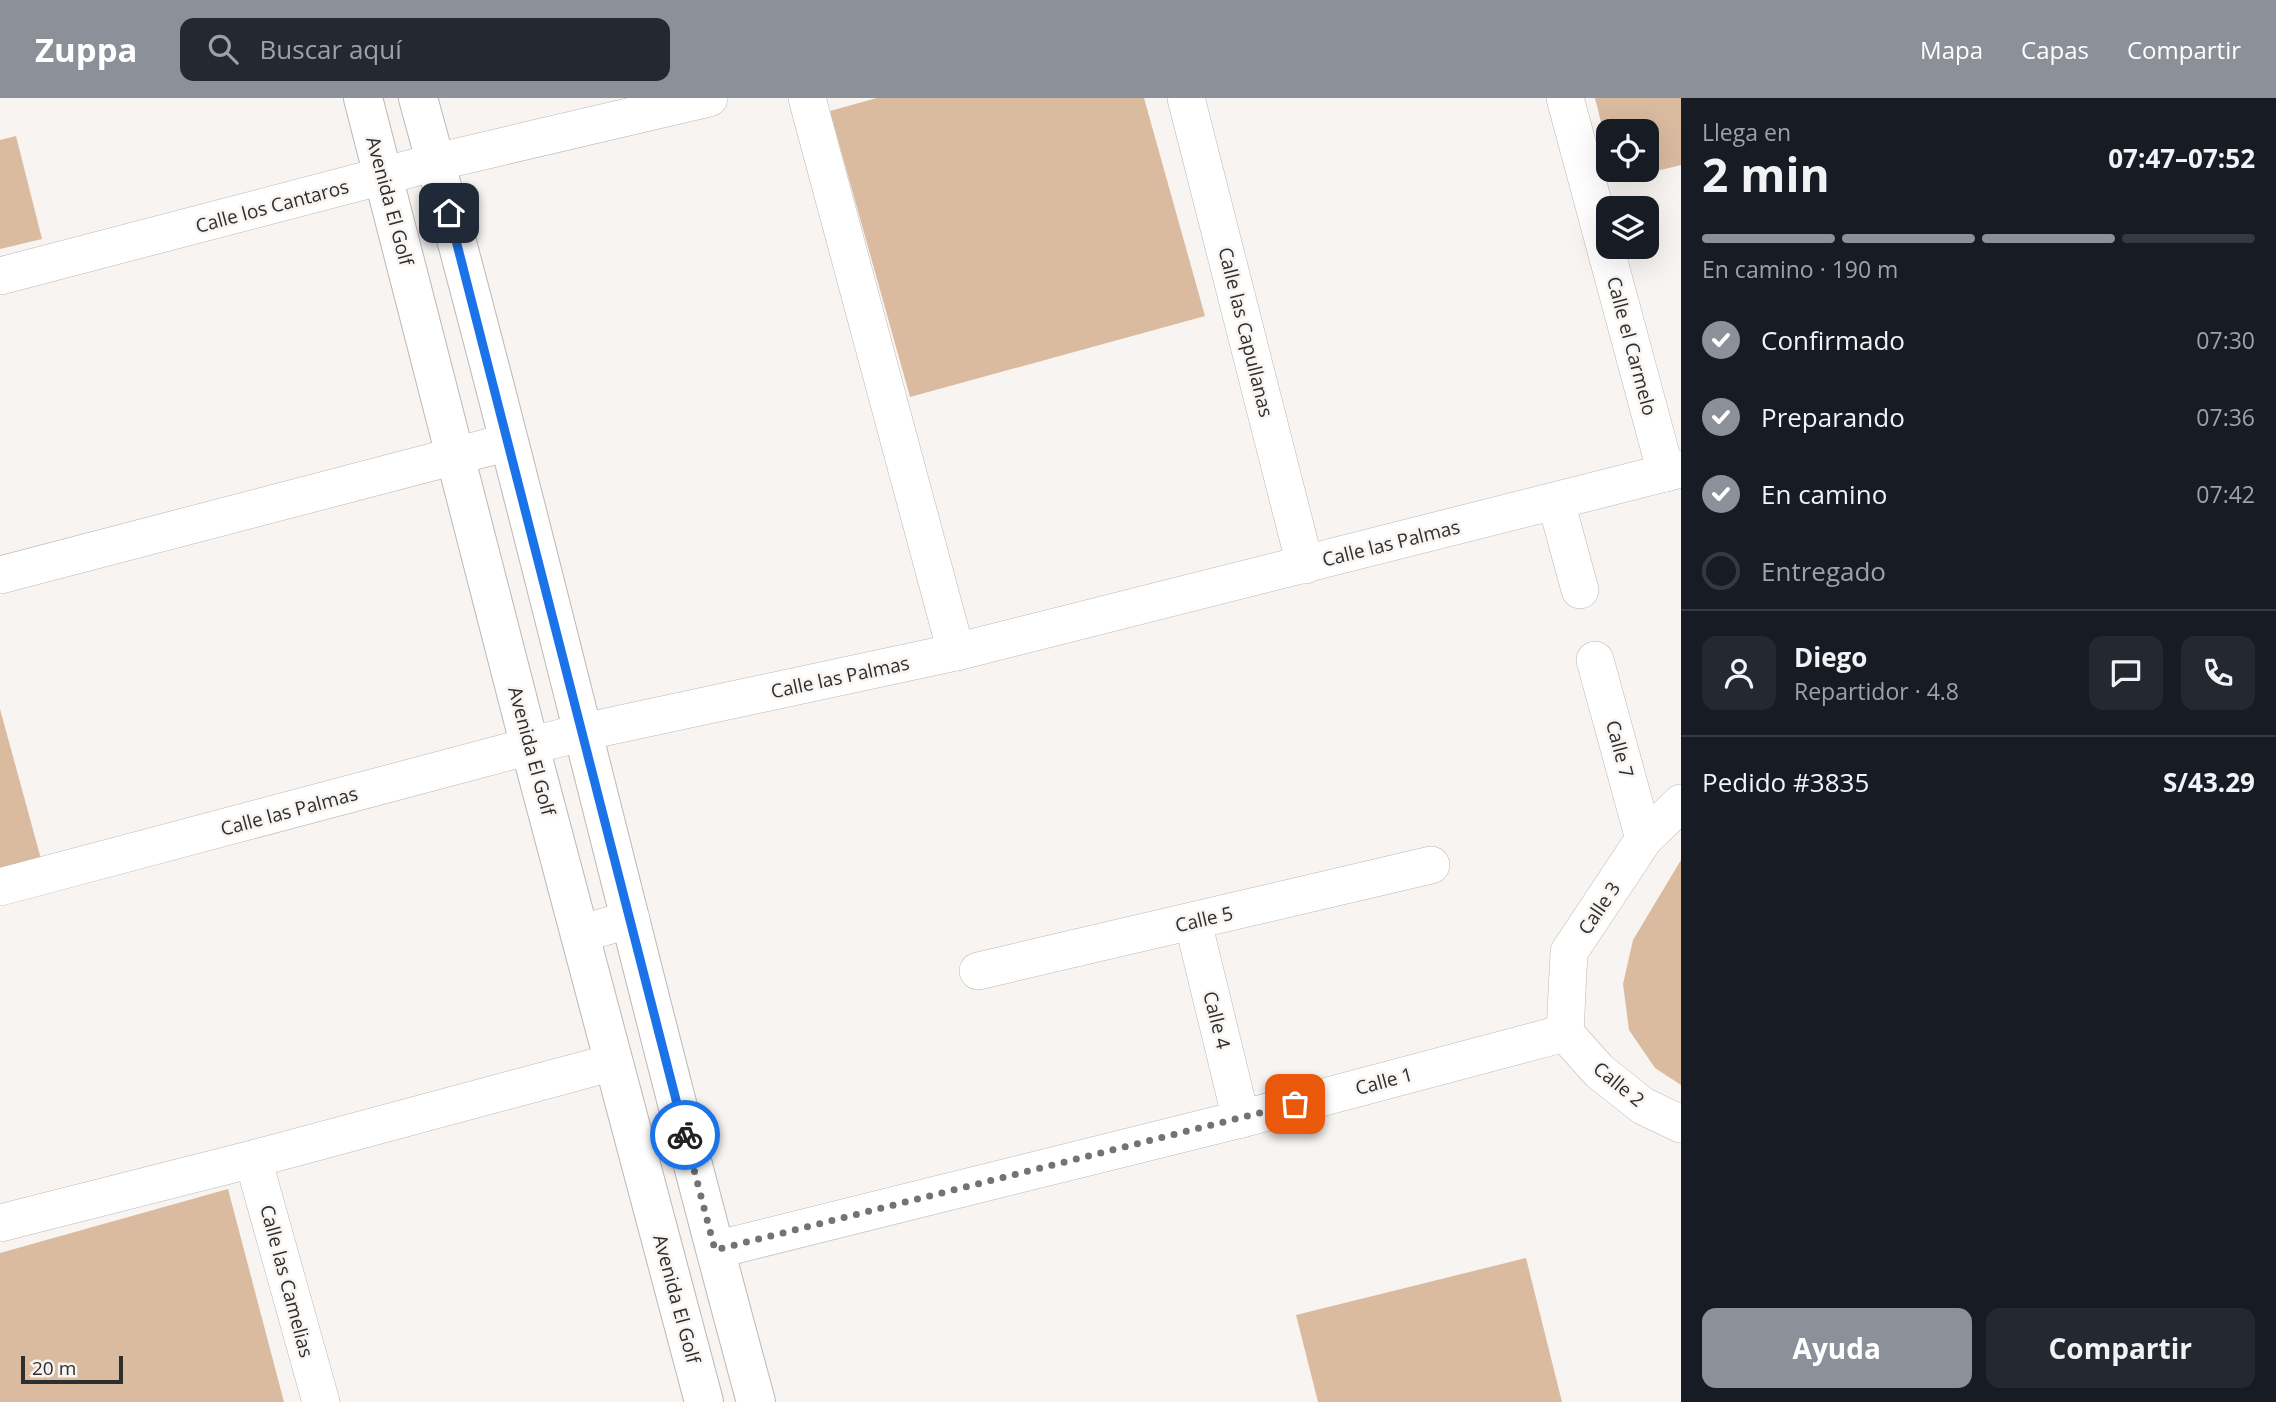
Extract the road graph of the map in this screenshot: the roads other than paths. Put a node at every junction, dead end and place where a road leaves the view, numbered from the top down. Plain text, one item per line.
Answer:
1 (363, 98) edge
2 (418, 98) edge
3 (709, 98) edge
4 (807, 98) edge
5 (1186, 98) edge
6 (1565, 98) edge
7 (436, 162) junction
8 (383, 177) junction
9 (0, 276) edge
10 (509, 442) junction
11 (457, 456) junction
12 (1674, 471) edge
13 (1556, 502) junction
14 (1305, 565) junction
15 (0, 575) edge
16 (1580, 590) dead end
17 (956, 652) junction
18 (1595, 660) dead end
19 (583, 732) junction
20 (530, 747) junction
21 (1681, 803) edge
22 (1644, 839) junction
23 (1431, 865) dead end
24 (0, 887) edge
25 (631, 919) junction
26 (1193, 922) junction
27 (580, 934) junction
28 (978, 971) dead end
29 (1565, 1033) junction
30 (614, 1062) junction
31 (1241, 1119) junction
32 (1681, 1124) edge
33 (253, 1159) junction
34 (0, 1223) edge
35 (715, 1250) junction
36 (321, 1402) edge
37 (704, 1402) edge
38 (756, 1402) edge

1 - 8 main road, Avenida El Golf
2 - 7 main road
3 - 7 street, Calle los Cantaros
4 - 17 street
5 - 14 street, Calle las Capullanas
6 - 12 street, Calle el Carmelo
7 - 8 street, Calle los Cantaros
7 - 10 main road
8 - 9 street, Calle los Cantaros
8 - 11 main road, Avenida El Golf
10 - 11 street
10 - 19 main road
11 - 15 street
11 - 20 main road, Avenida El Golf
12 - 13 street, Calle las Palmas
13 - 14 street, Calle las Palmas
13 - 16 street
14 - 17 street, Calle las Palmas
17 - 19 street, Calle las Palmas
18 - 22 street, Calle 7
19 - 20 street, Calle las Palmas
19 - 25 main road
20 - 24 street, Calle las Palmas
20 - 27 main road, Avenida El Golf
21 - 22 street, Calle 3
22 - 29 street, Calle 3
23 - 26 street, Calle 5
25 - 27 street
25 - 35 main road
26 - 28 street, Calle 5
26 - 31 street, Calle 4
27 - 30 main road, Avenida El Golf
29 - 31 street, Calle 1
29 - 32 street, Calle 2
30 - 33 street
30 - 37 main road, Avenida El Golf
31 - 35 street, Calle 1
33 - 34 street
33 - 36 street, Calle las Camelias
35 - 38 main road

